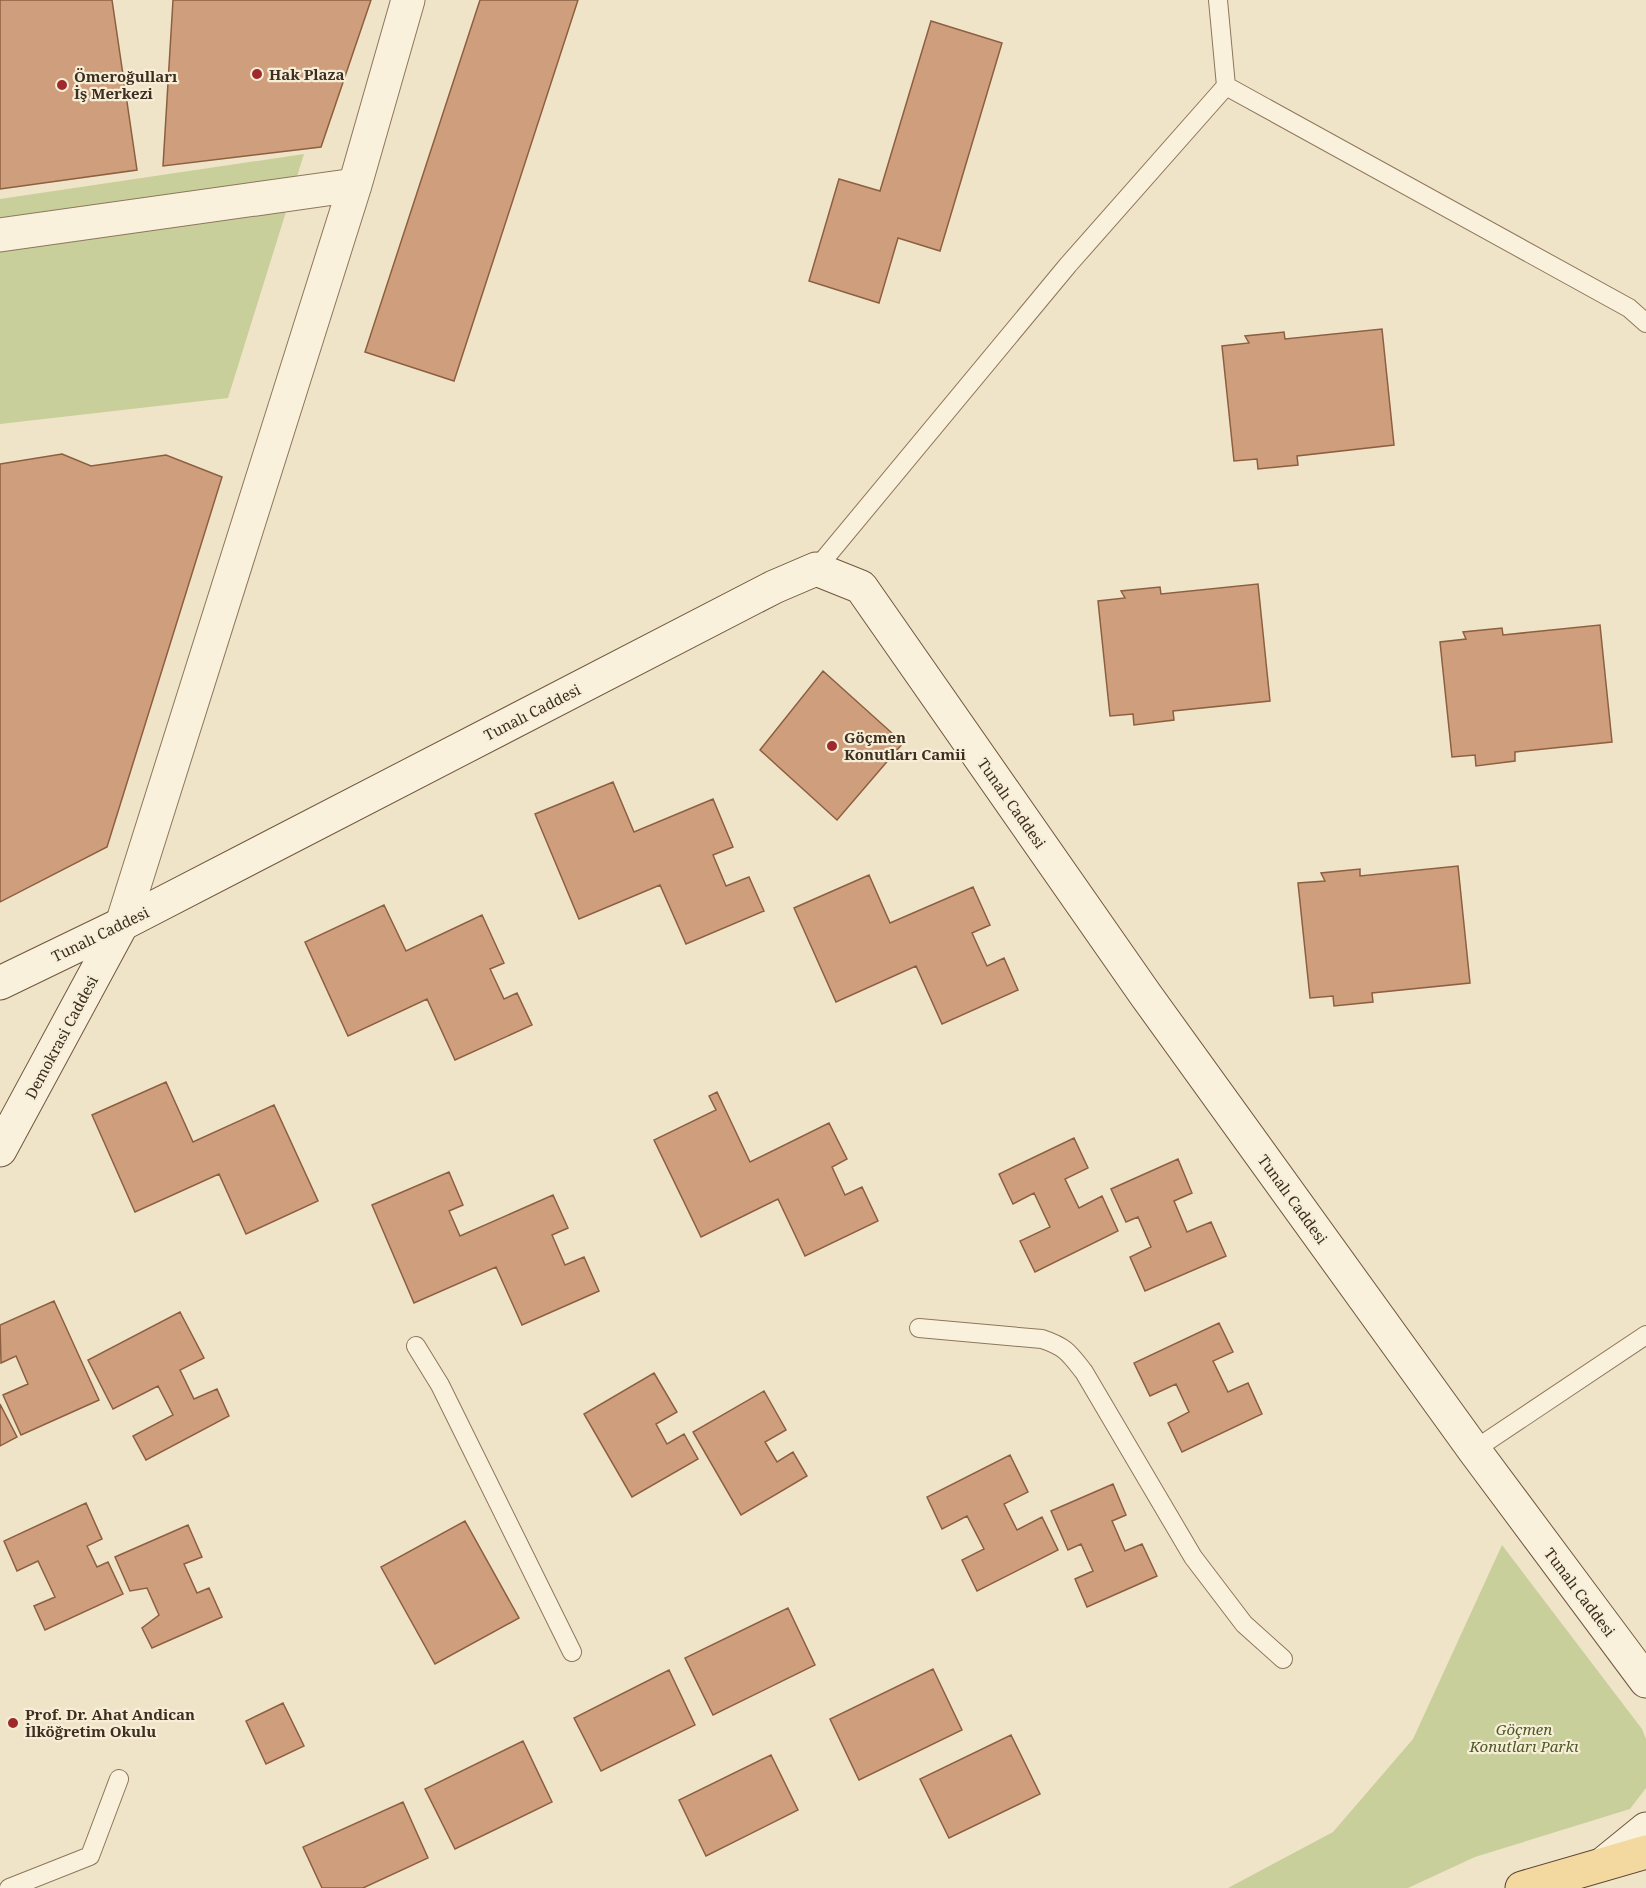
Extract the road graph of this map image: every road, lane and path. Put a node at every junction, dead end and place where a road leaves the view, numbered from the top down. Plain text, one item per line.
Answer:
1 (408, 0) edge
2 (1218, 0) edge
3 (1226, 86) junction
4 (356, 185) junction
5 (0, 235) edge
6 (1646, 323) edge
7 (816, 569) junction
8 (122, 924) junction
9 (0, 983) edge
10 (0, 1150) edge
11 (919, 1328) dead end
12 (1646, 1335) edge
13 (416, 1346) dead end
14 (1474, 1450) junction
15 (572, 1652) dead end
16 (1283, 1659) dead end
17 (1646, 1681) edge
18 (119, 1779) dead end
19 (1646, 1829) edge
20 (1646, 1852) edge
21 (1604, 1864) junction
22 (1536, 1885) edge
23 (9, 1888) edge

1 - 4 street, Demokrasi Caddesi
2 - 3 lane
3 - 6 lane
3 - 7 lane
4 - 5 street
4 - 8 street, Demokrasi Caddesi
7 - 8 street, Tunalı Caddesi
7 - 14 street, Tunalı Caddesi
8 - 9 street, Tunalı Caddesi
8 - 10 street, Demokrasi Caddesi
11 - 16 lane
12 - 14 lane
13 - 15 lane
14 - 17 street, Tunalı Caddesi
18 - 23 lane
19 - 21 street
20 - 21 main road
21 - 22 main road

